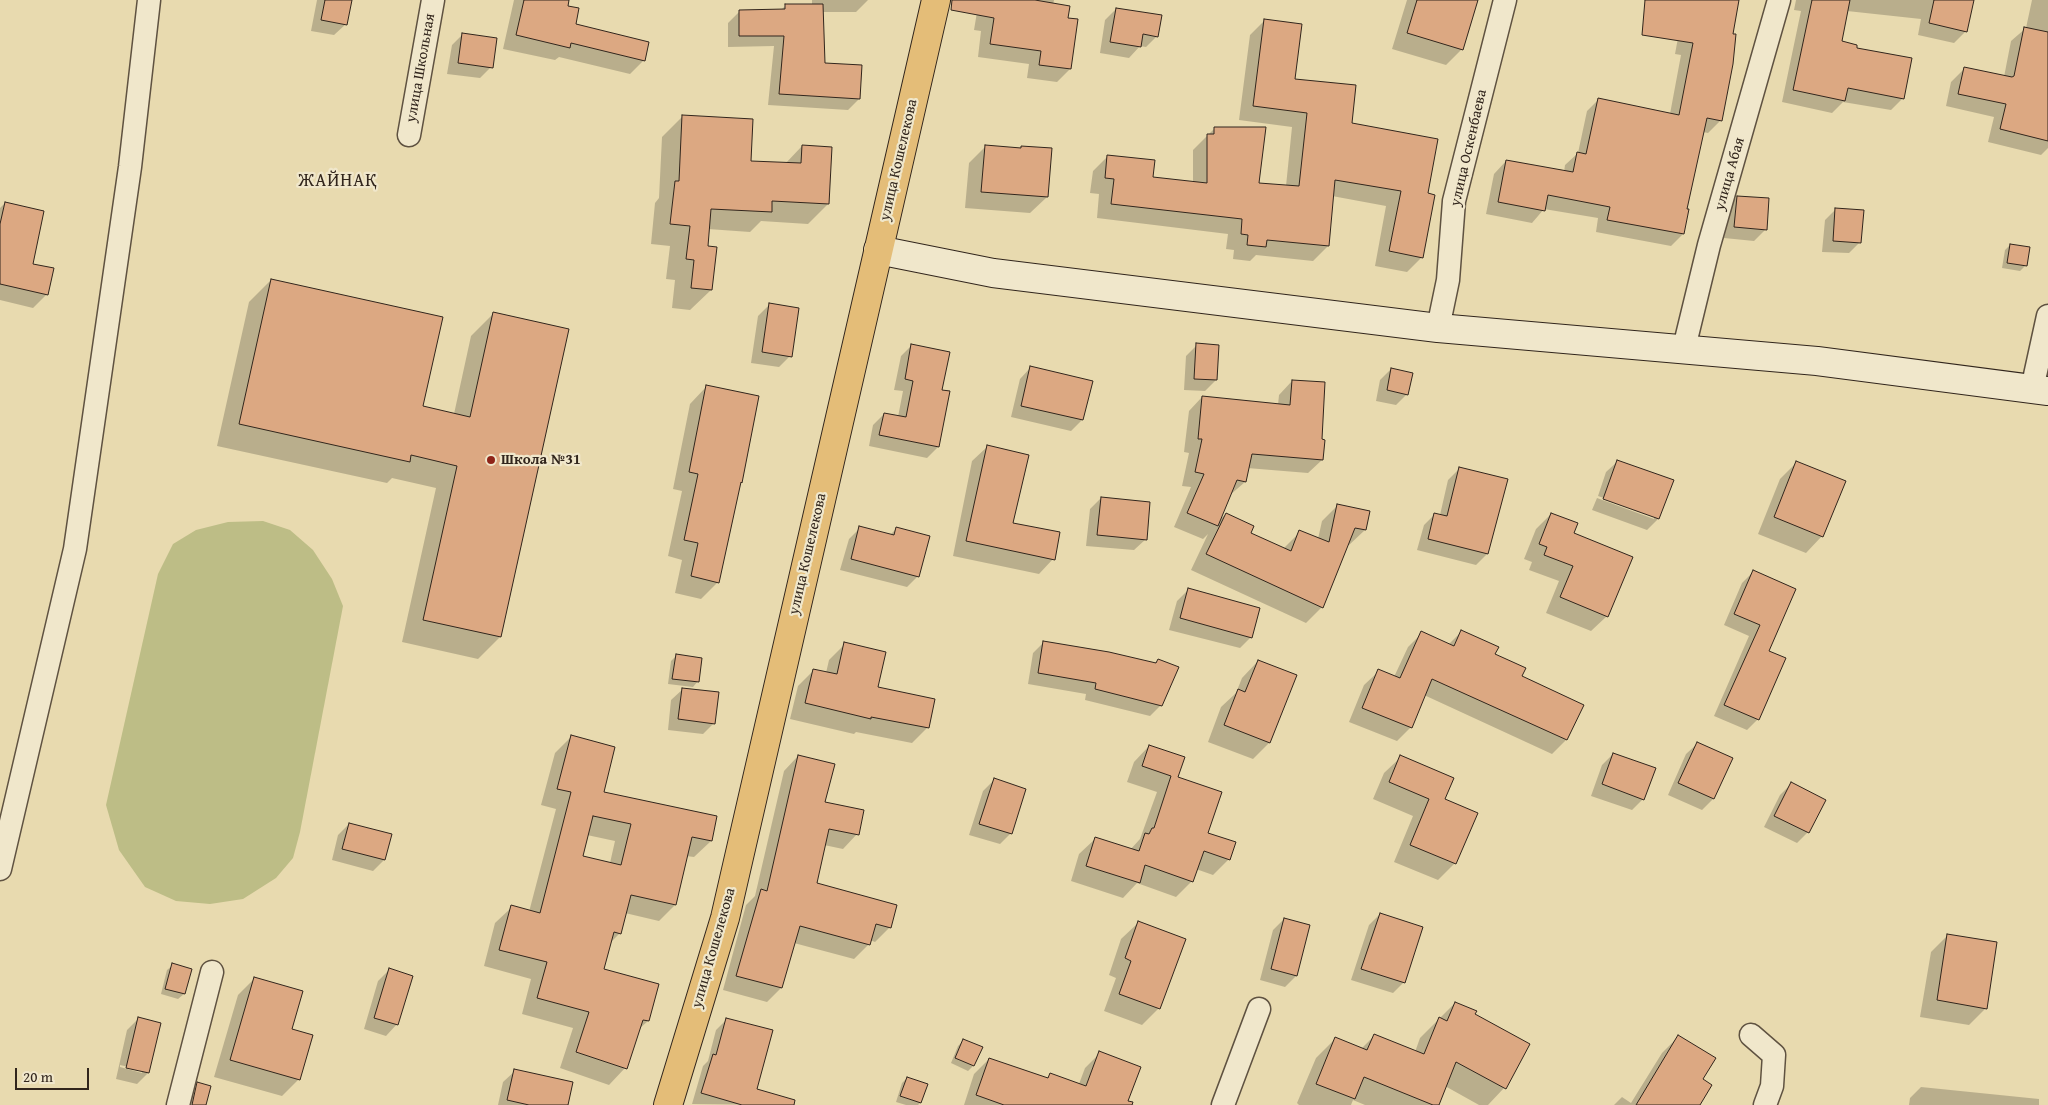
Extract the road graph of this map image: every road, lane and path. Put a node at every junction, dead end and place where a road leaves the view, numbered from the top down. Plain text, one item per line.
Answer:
1 (149, 0) edge
2 (433, 0) edge
3 (936, 0) edge
4 (1505, 0) edge
5 (1778, 0) edge
6 (409, 135) dead end
7 (878, 250) junction
8 (2048, 316) edge
9 (1438, 328) junction
10 (1684, 348) junction
11 (2040, 390) edge
12 (0, 868) edge
13 (212, 972) dead end
14 (1259, 1009) dead end
15 (1751, 1034) dead end
16 (178, 1105) edge
17 (668, 1105) edge
18 (1223, 1105) edge
19 (1765, 1105) edge

1 - 12 street
2 - 6 street, улица Школьная
3 - 7 main road, улица Кошелекова
4 - 9 street, улица Оскенбаева
5 - 10 street, улица Абая
7 - 9 main road
7 - 17 main road, улица Кошелекова
8 - 11 street
9 - 10 main road
10 - 11 main road
13 - 16 street
14 - 18 street
15 - 19 street

